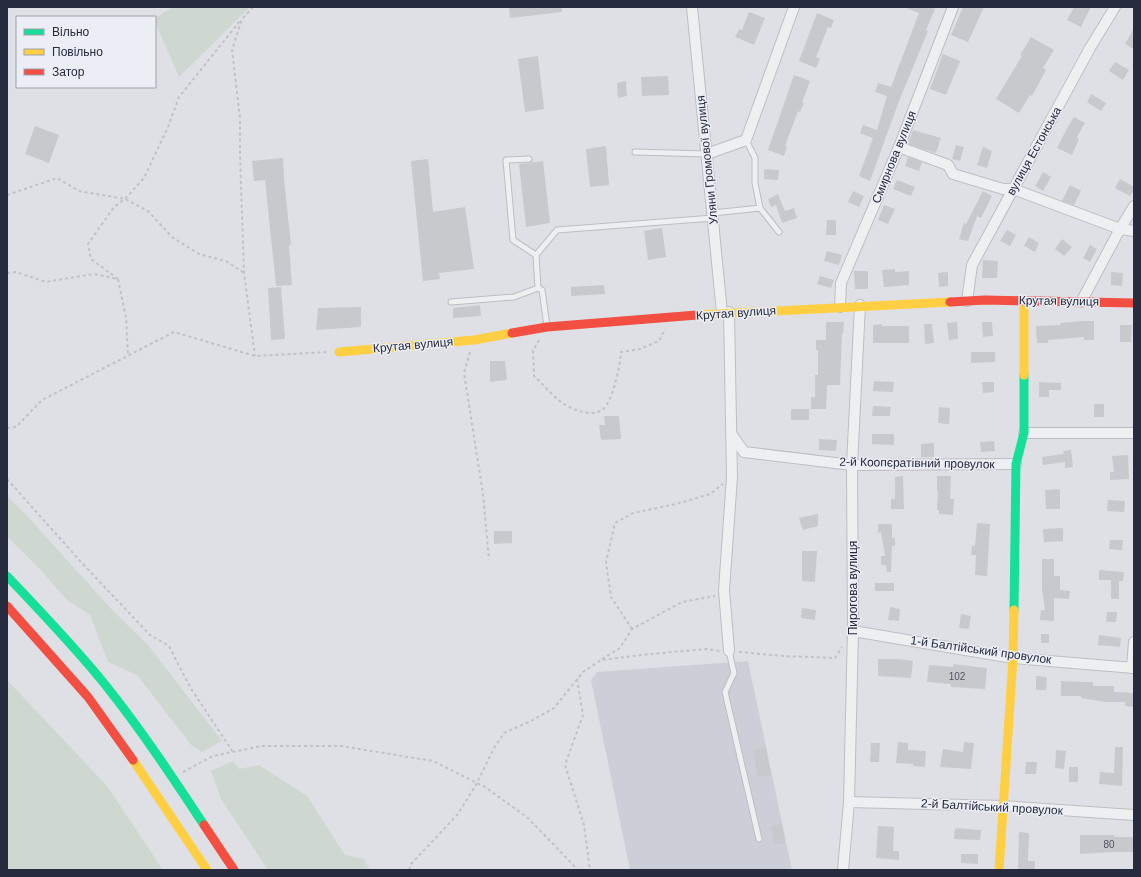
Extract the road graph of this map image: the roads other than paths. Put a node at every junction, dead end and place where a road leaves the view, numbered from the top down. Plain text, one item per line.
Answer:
1 (692, 7) edge
2 (794, 7) edge
3 (953, 7) edge
4 (1115, 7) edge
5 (746, 140) junction
6 (899, 147) junction
7 (635, 152) dead end
8 (707, 154) junction
9 (529, 159) dead end
10 (1014, 189) junction
11 (1134, 206) edge
12 (760, 208) junction
13 (713, 216) junction
14 (1120, 229) junction
15 (1134, 231) edge
16 (779, 232) dead end
17 (536, 255) junction
18 (538, 288) junction
19 (968, 301) junction
20 (1024, 301) junction
21 (451, 302) dead end
22 (1081, 302) junction
23 (1134, 303) edge
24 (860, 305) junction
25 (840, 307) junction
26 (726, 313) junction
27 (547, 327) junction
28 (339, 352) road end
29 (1134, 432) edge
30 (1024, 433) junction
31 (732, 435) junction
32 (852, 464) junction
33 (1016, 464) junction
34 (7, 576) edge
35 (7, 606) edge
36 (853, 631) junction
37 (1134, 642) edge
38 (729, 651) joint
39 (1014, 658) junction
40 (1133, 668) edge
41 (849, 802) junction
42 (1003, 806) junction
43 (1134, 815) edge
44 (759, 839) dead end
45 (207, 870) edge
46 (234, 870) edge
47 (843, 870) edge
48 (999, 870) edge

1 - 8 street, Уляни Громової вулиця
2 - 5 street
3 - 6 street, Смирнова вулиця
4 - 10 street, вулиця Естонська
5 - 8 street
5 - 12 lane
6 - 10 street
6 - 25 street, Смирнова вулиця
7 - 8 lane
8 - 13 street, Уляни Громової вулиця
9 - 17 lane
10 - 14 street
10 - 19 street, вулиця Естонська
11 - 14 street
12 - 13 lane
12 - 16 lane
13 - 17 lane
13 - 26 street, Уляни Громової вулиця
14 - 15 street
14 - 22 street
17 - 18 lane
18 - 21 lane
18 - 27 lane
19 - 20 street, Крутая вулиця
19 - 24 street, Крутая вулиця
20 - 22 street, Крутая вулиця
20 - 30 street
22 - 23 street, Крутая вулиця
24 - 25 street, Крутая вулиця
24 - 32 street, Пирогова вулиця
25 - 26 street, Крутая вулиця
26 - 27 street, Крутая вулиця
26 - 31 street, Уляни Громової вулиця
27 - 28 street, Крутая вулиця
29 - 30 street
30 - 33 street
31 - 32 street, 2-й Коопєратівний провулок
31 - 38 street, Уляни Громової вулиця
32 - 33 street, 2-й Коопєратівний провулок
32 - 36 street, Пирогова вулиця
33 - 39 street
34 - 46 street
35 - 45 street
36 - 39 street, 1-й Балтійський провулок
36 - 41 street, Пирогова вулиця
37 - 40 street
38 - 44 lane
39 - 40 street, 1-й Балтійський провулок
39 - 42 street
41 - 42 street, 2-й Балтійський провулок
41 - 47 street, Пирогова вулиця
42 - 43 street, 2-й Балтійський провулок
42 - 48 street

